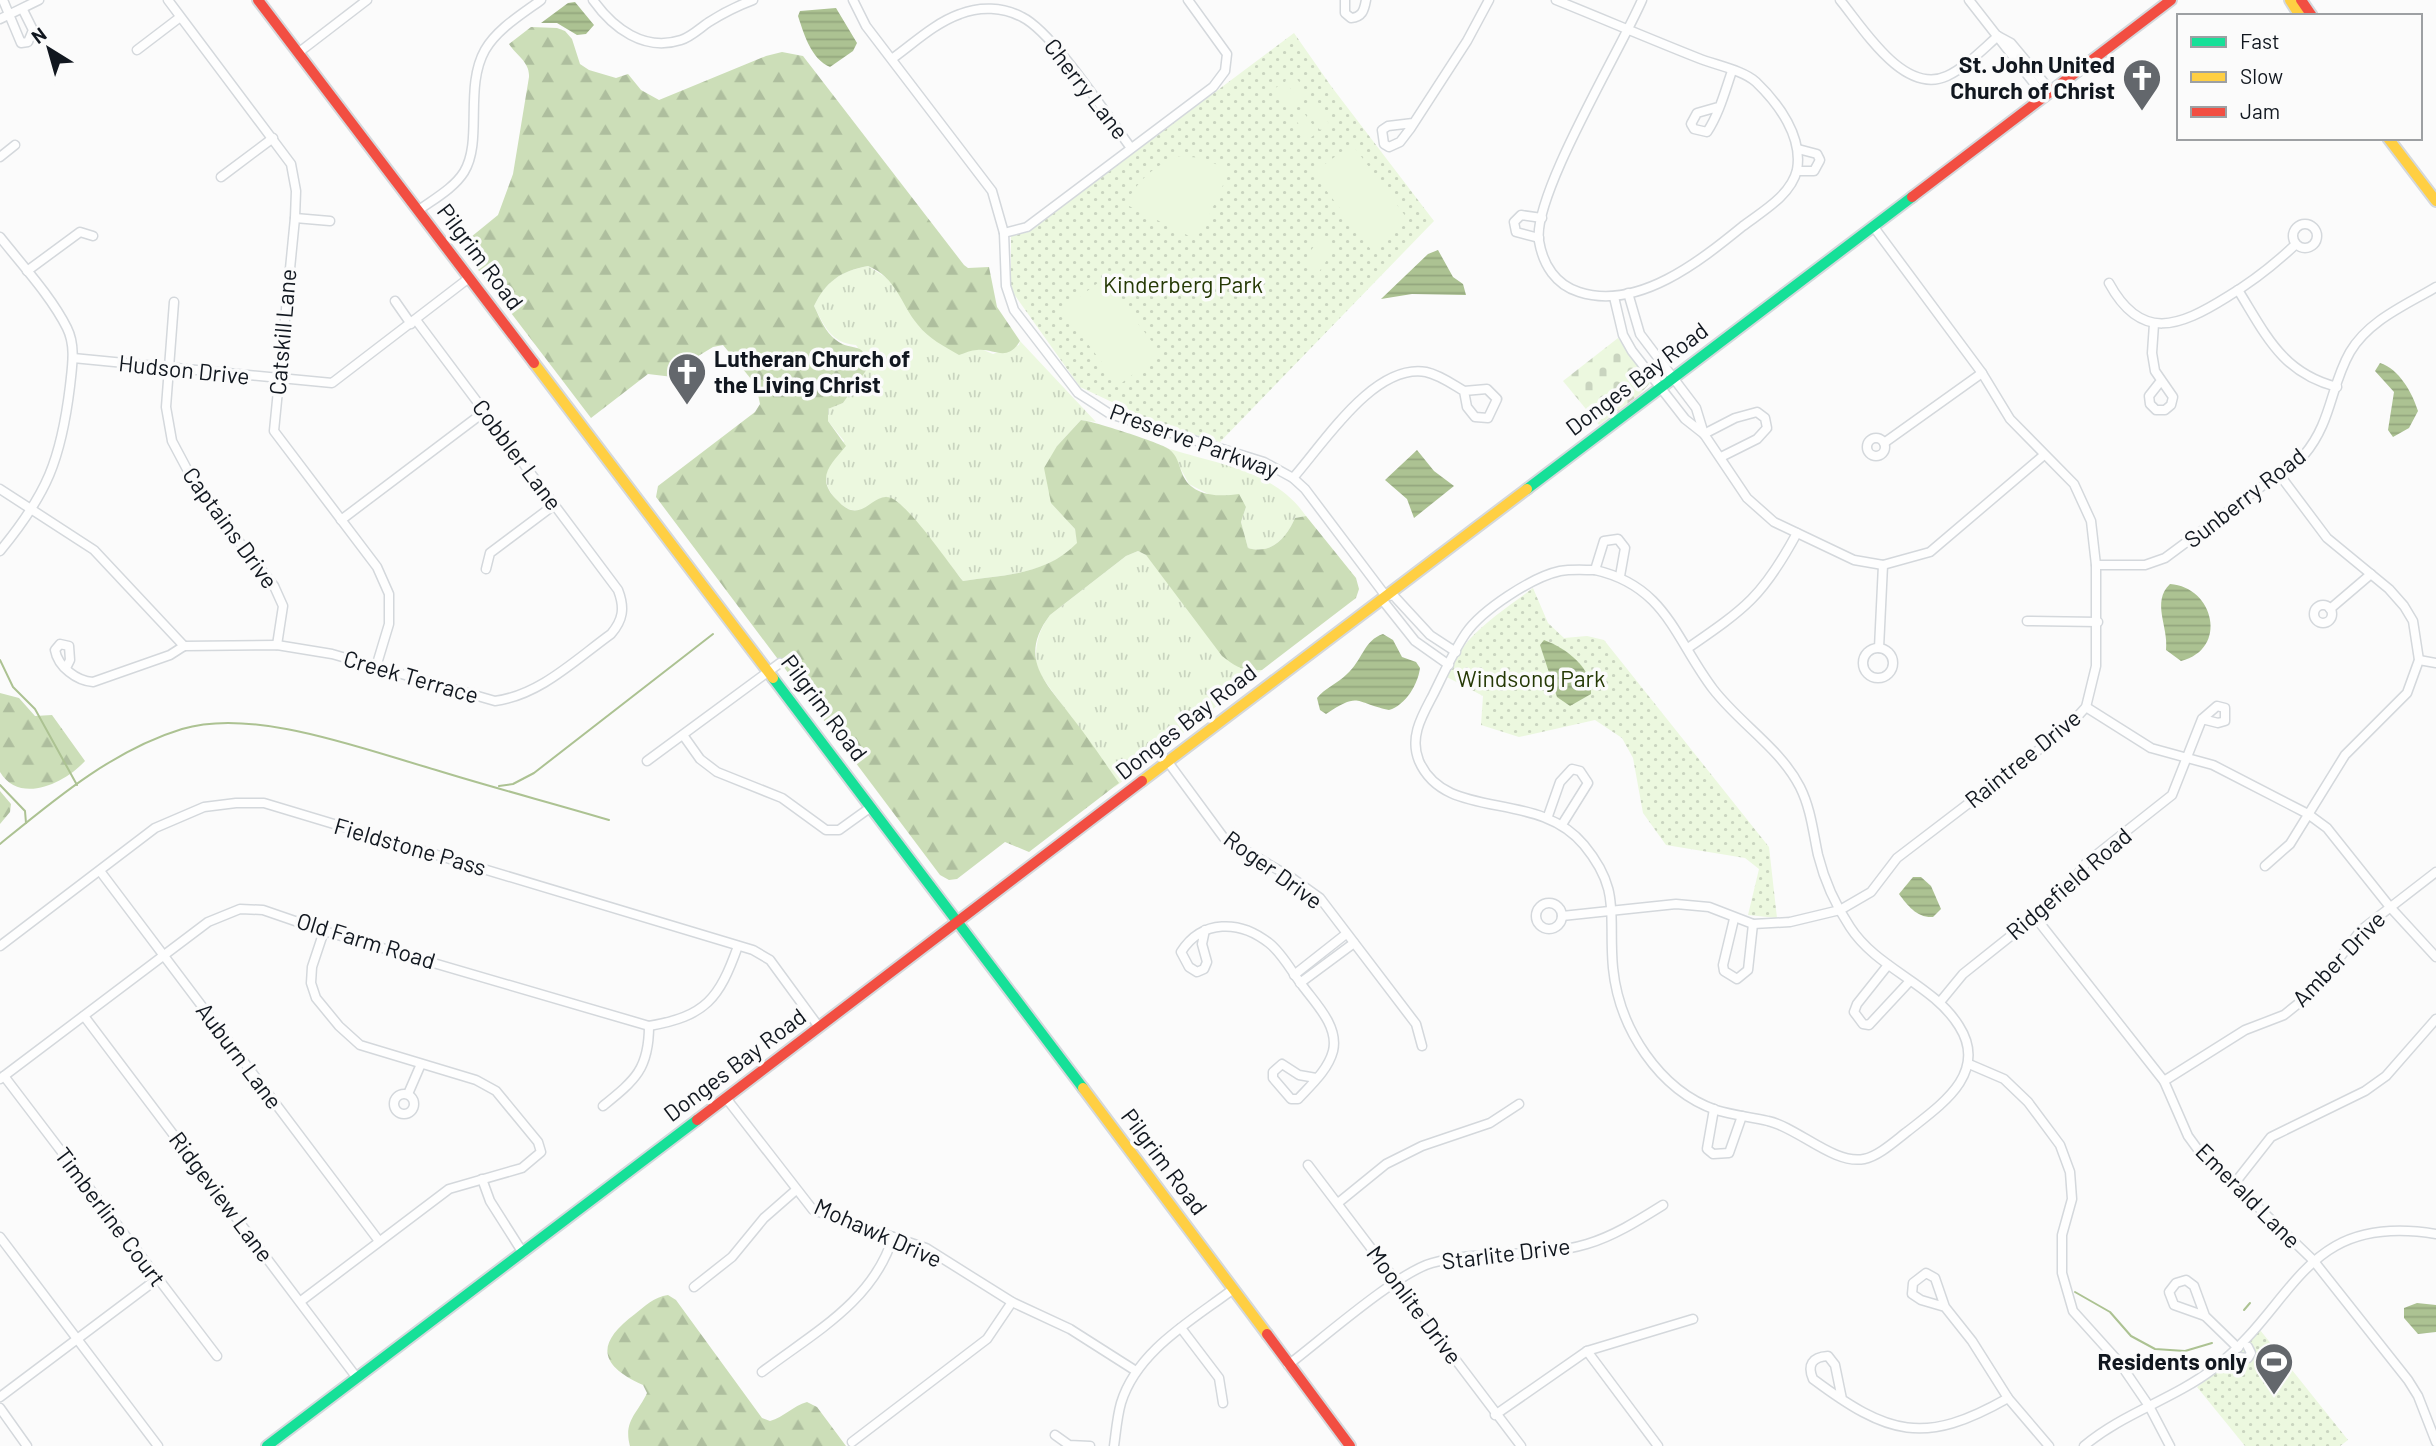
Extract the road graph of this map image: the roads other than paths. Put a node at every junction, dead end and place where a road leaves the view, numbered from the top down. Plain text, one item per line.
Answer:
1 (3, 0) edge
2 (40, 0) edge
3 (168, 0) edge
4 (258, 0) edge
5 (367, 0) edge
6 (541, 0) edge
7 (593, 0) edge
8 (753, 0) edge
9 (853, 0) edge
10 (1188, 0) edge
11 (1345, 0) edge
12 (1366, 0) edge
13 (1489, 0) edge
14 (1556, 0) edge
15 (1643, 0) edge
16 (1840, 0) edge
17 (1969, 0) edge
18 (2161, 0) edge
19 (2171, 0) edge
20 (23, 9) junction
21 (4, 18) edge
22 (179, 18) junction
23 (1629, 30) junction
24 (2130, 30) junction
25 (1998, 36) junction
26 (136, 50) dead end
27 (298, 52) junction
28 (893, 58) junction
29 (1732, 71) junction
30 (2047, 93) junction
31 (1718, 107) dead end
32 (1413, 124) dead end
33 (273, 138) junction
34 (2390, 140) edge
35 (15, 145) dead end
36 (1131, 148) junction
37 (1798, 149) junction
38 (0, 157) edge
39 (1797, 171) junction
40 (221, 177) dead end
41 (2436, 201) edge
42 (419, 210) junction
43 (295, 218) junction
44 (1542, 218) junction
45 (330, 221) dead end
46 (1873, 226) junction
47 (1004, 233) junction
48 (93, 236) dead end
49 (0, 237) edge
50 (1539, 238) junction
51 (2296, 244) dead end
52 (26, 271) junction
53 (469, 278) junction
54 (2109, 284) dead end
55 (2436, 287) edge
56 (2238, 290) junction
57 (1628, 293) junction
58 (1614, 298) junction
59 (395, 301) dead end
60 (174, 302) dead end
61 (414, 322) junction
62 (2154, 324) junction
63 (73, 358) junction
64 (169, 369) junction
65 (1982, 373) junction
66 (1673, 378) junction
67 (279, 379) junction
68 (2160, 382) dead end
69 (2337, 387) junction
70 (1660, 388) junction
71 (1465, 391) junction
72 (484, 411) junction
73 (1704, 434) junction
74 (1884, 443) dead end
75 (2044, 455) junction
76 (1721, 457) junction
77 (2279, 474) junction
78 (1293, 478) junction
79 (0, 489) edge
80 (554, 505) junction
81 (32, 511) junction
82 (341, 520) junction
83 (1797, 533) junction
84 (0, 551) edge
85 (1883, 565) junction
86 (2096, 565) junction
87 (486, 569) dead end
88 (1595, 570) junction
89 (2371, 574) junction
90 (1620, 576) junction
91 (618, 590) joint
92 (1385, 595) junction
93 (2330, 609) dead end
94 (2027, 621) dead end
95 (2098, 622) junction
96 (277, 645) junction
97 (184, 646) junction
98 (1688, 648) junction
99 (1879, 648) dead end
100 (1456, 652) junction
101 (2419, 660) junction
102 (780, 663) dead end
103 (2436, 663) edge
104 (1449, 664) junction
105 (376, 667) junction
106 (66, 668) dead end
107 (769, 671) junction
108 (2087, 707) junction
109 (2202, 719) dead end
110 (683, 735) junction
111 (2187, 758) junction
112 (647, 761) dead end
113 (1168, 762) junction
114 (871, 807) junction
115 (2308, 814) junction
116 (1548, 816) junction
117 (1563, 823) junction
118 (2266, 866) dead end
119 (100, 870) junction
120 (2436, 872) edge
121 (2390, 907) junction
122 (1840, 910) junction
123 (1614, 911) junction
124 (1562, 916) dead end
125 (2035, 917) junction
126 (1734, 919) junction
127 (958, 922) junction
128 (1753, 924) junction
129 (1205, 930) junction
130 (324, 931) junction
131 (1346, 934) junction
132 (1354, 943) junction
133 (0, 946) edge
134 (738, 946) junction
135 (164, 955) junction
136 (2436, 957) edge
137 (1888, 965) junction
138 (1294, 975) junction
139 (1909, 982) junction
140 (1300, 984) junction
141 (1940, 1002) junction
142 (84, 1016) junction
143 (2436, 1019) edge
144 (649, 1026) junction
145 (819, 1027) junction
146 (1422, 1046) dead end
147 (1969, 1064) junction
148 (421, 1065) junction
149 (2, 1078) edge
150 (1317, 1078) junction
151 (2164, 1080) junction
152 (408, 1094) dead end
153 (726, 1098) junction
154 (1519, 1104) dead end
155 (603, 1106) dead end
156 (1714, 1109) junction
157 (1742, 1116) junction
158 (1308, 1165) dead end
159 (482, 1179) junction
160 (2234, 1184) junction
161 (796, 1190) junction
162 (1338, 1203) junction
163 (1663, 1205) dead end
164 (2436, 1234) edge
165 (0, 1237) edge
166 (893, 1237) junction
167 (379, 1241) junction
168 (523, 1253) junction
169 (2313, 1260) junction
170 (157, 1279) junction
171 (1398, 1282) junction
172 (694, 1287) dead end
173 (1232, 1290) junction
174 (300, 1301) junction
175 (1012, 1302) junction
176 (1945, 1307) junction
177 (2205, 1316) junction
178 (1693, 1320) dead end
179 (1181, 1328) junction
180 (77, 1339) junction
181 (2248, 1347) dead end
182 (1587, 1351) junction
183 (2238, 1353) junction
184 (217, 1356) dead end
185 (1288, 1365) junction
186 (1136, 1371) junction
187 (762, 1372) dead end
188 (357, 1378) junction
189 (0, 1397) edge
190 (2008, 1398) junction
191 (1842, 1399) junction
192 (1223, 1404) dead end
193 (2149, 1406) junction
194 (0, 1408) edge
195 (1496, 1415) junction
196 (1055, 1435) dead end
197 (852, 1442) dead end
198 (2436, 1442) edge
199 (27, 1446) edge
200 (158, 1446) edge
201 (267, 1446) edge
202 (1090, 1446) edge
203 (1115, 1446) edge
204 (1350, 1446) edge
205 (1521, 1446) edge
206 (1658, 1446) edge
207 (2049, 1446) edge
208 (2084, 1446) edge
209 (2170, 1446) edge

1 - 21 street
2 - 20 street
3 - 22 street, Catskill Lane
4 - 27 street, Pilgrim Road
5 - 27 street
6 - 42 street
7 - 8 street
9 - 28 street, Preserve Parkway
10 - 36 street
11 - 12 street
13 - 32 street
14 - 23 street
15 - 23 street
16 - 25 street
17 - 25 street
18 - 24 street, Donges Bay Road
19 - 24 street, Donges Bay Road
20 - 21 street
20 - 21 street
22 - 26 street
22 - 33 street, Catskill Lane
23 - 29 street
23 - 44 street
24 - 30 street, Donges Bay Road
25 - 30 street
27 - 42 street, Pilgrim Road
28 - 36 street, Cherry Lane
28 - 47 street, Preserve Parkway
29 - 31 street
29 - 37 street
30 - 46 street, Donges Bay Road
33 - 40 street
33 - 43 street, Catskill Lane
34 - 41 street
35 - 38 street
36 - 47 street
37 - 39 street
37 - 39 street
39 - 57 street
42 - 53 street, Pilgrim Road
43 - 45 street
43 - 67 street, Catskill Lane
44 - 50 street
44 - 50 street
46 - 65 street, Raintree Drive
46 - 66 street, Donges Bay Road
47 - 78 street, Preserve Parkway
48 - 52 street
49 - 52 street
50 - 58 street
51 - 56 street
52 - 63 street
53 - 61 street, Hudson Drive
53 - 107 street, Pilgrim Road
54 - 62 street
55 - 69 street, Sunberry Road
56 - 62 street
56 - 69 street
57 - 58 street
57 - 66 street
58 - 70 street
59 - 61 street, Cobbler Lane
60 - 64 street, Captains Drive
61 - 67 street, Hudson Drive
61 - 72 street, Cobbler Lane
62 - 68 street
63 - 64 street, Hudson Drive
63 - 81 street
64 - 67 street, Hudson Drive
64 - 96 street, Captains Drive
65 - 74 street
65 - 75 street, Raintree Drive
66 - 70 street, Donges Bay Road
66 - 73 street
67 - 82 street, Catskill Lane
69 - 77 street, Sunberry Road
70 - 73 street
70 - 92 street, Donges Bay Road
71 - 71 street
71 - 78 street
72 - 80 street, Cobbler Lane
72 - 82 street
73 - 76 street
73 - 76 street
75 - 85 street
75 - 86 street, Raintree Drive
76 - 83 street
77 - 86 street, Sunberry Road
77 - 89 street
78 - 92 street, Preserve Parkway
79 - 81 street
80 - 87 street
80 - 91 street, Cobbler Lane
81 - 84 street
81 - 97 street
82 - 105 street, Catskill Lane
83 - 85 street
83 - 98 street
85 - 99 street
86 - 95 street, Raintree Drive
88 - 90 street
88 - 90 street
88 - 100 street
89 - 93 street
89 - 101 street
90 - 98 street
91 - 105 street, Creek Terrace
92 - 100 street
92 - 104 street
92 - 113 street, Donges Bay Road
94 - 95 street
95 - 108 street, Raintree Drive
96 - 97 street, Creek Terrace
96 - 105 street, Creek Terrace
97 - 106 street
98 - 122 street
100 - 104 street
101 - 103 street
101 - 115 street
102 - 107 street
104 - 116 street
107 - 110 street
107 - 114 street, Pilgrim Road
108 - 111 street
108 - 122 street, Raintree Drive
109 - 111 street, Ridgefield Road
110 - 112 street
110 - 114 street
111 - 115 street
111 - 125 street, Ridgefield Road
113 - 127 street, Donges Bay Road
113 - 131 street, Roger Drive
114 - 127 street, Pilgrim Road
115 - 118 street
115 - 121 street
116 - 117 street
116 - 117 street
117 - 123 street
119 - 133 street, Fieldstone Pass
119 - 134 street, Fieldstone Pass
119 - 135 street, Auburn Lane
120 - 121 street, Amber Drive
121 - 136 street
121 - 151 street, Amber Drive
122 - 128 street, Raintree Drive
122 - 137 street
123 - 124 street, Raintree Drive
123 - 126 street, Raintree Drive
123 - 156 street
125 - 141 street, Ridgefield Road
125 - 151 street, Emerald Lane
126 - 128 street, Raintree Drive
126 - 128 street
127 - 145 street, Donges Bay Road
127 - 173 street, Pilgrim Road
129 - 129 street
129 - 138 street
130 - 135 street, Old Farm Road
130 - 144 street, Old Farm Road
130 - 148 street
131 - 132 street, Roger Drive
131 - 138 street
132 - 140 street
132 - 146 street, Roger Drive
134 - 144 street, Old Farm Road
134 - 145 street, Fieldstone Pass
135 - 142 street, Old Farm Road
135 - 167 street, Auburn Lane
137 - 139 street
137 - 139 street
138 - 140 street
139 - 141 street
140 - 150 street
141 - 147 street
142 - 149 street, Old Farm Road
142 - 174 street, Ridgeview Lane
143 - 160 street
144 - 155 street
145 - 153 street, Donges Bay Road
147 - 157 street
147 - 193 street
148 - 152 street
148 - 159 street
149 - 170 street, Timberline Court
150 - 150 street
151 - 160 street, Emerald Lane
153 - 161 street, Mohawk Drive
153 - 168 street, Donges Bay Road
154 - 162 street
156 - 157 street
156 - 157 street
158 - 162 street, Moonlite Drive
159 - 167 street
159 - 168 street
160 - 169 street, Emerald Lane
161 - 166 street, Mohawk Drive
161 - 172 street
162 - 171 street, Moonlite Drive
163 - 171 street, Starlite Drive
164 - 169 street
165 - 180 street
166 - 175 street, Mohawk Drive
166 - 187 street
167 - 174 street
168 - 188 street, Donges Bay Road
169 - 183 street
169 - 198 street, Emerald Lane
170 - 180 street
170 - 184 street, Timberline Court
171 - 185 street, Starlite Drive
171 - 195 street, Moonlite Drive
173 - 179 street
173 - 185 street, Pilgrim Road
174 - 188 street, Ridgeview Lane
175 - 186 street, Mohawk Drive
175 - 197 street
176 - 176 street
176 - 190 street
177 - 177 street
177 - 183 street
178 - 182 street
179 - 186 street
179 - 192 street
180 - 189 street
180 - 200 street
181 - 183 street
182 - 195 street
182 - 206 street
183 - 193 street
185 - 204 street, Pilgrim Road
186 - 203 street
188 - 201 street, Donges Bay Road
190 - 191 street
190 - 207 street
191 - 191 street
193 - 208 street
193 - 209 street
194 - 199 street
195 - 205 street, Moonlite Drive
196 - 202 street

